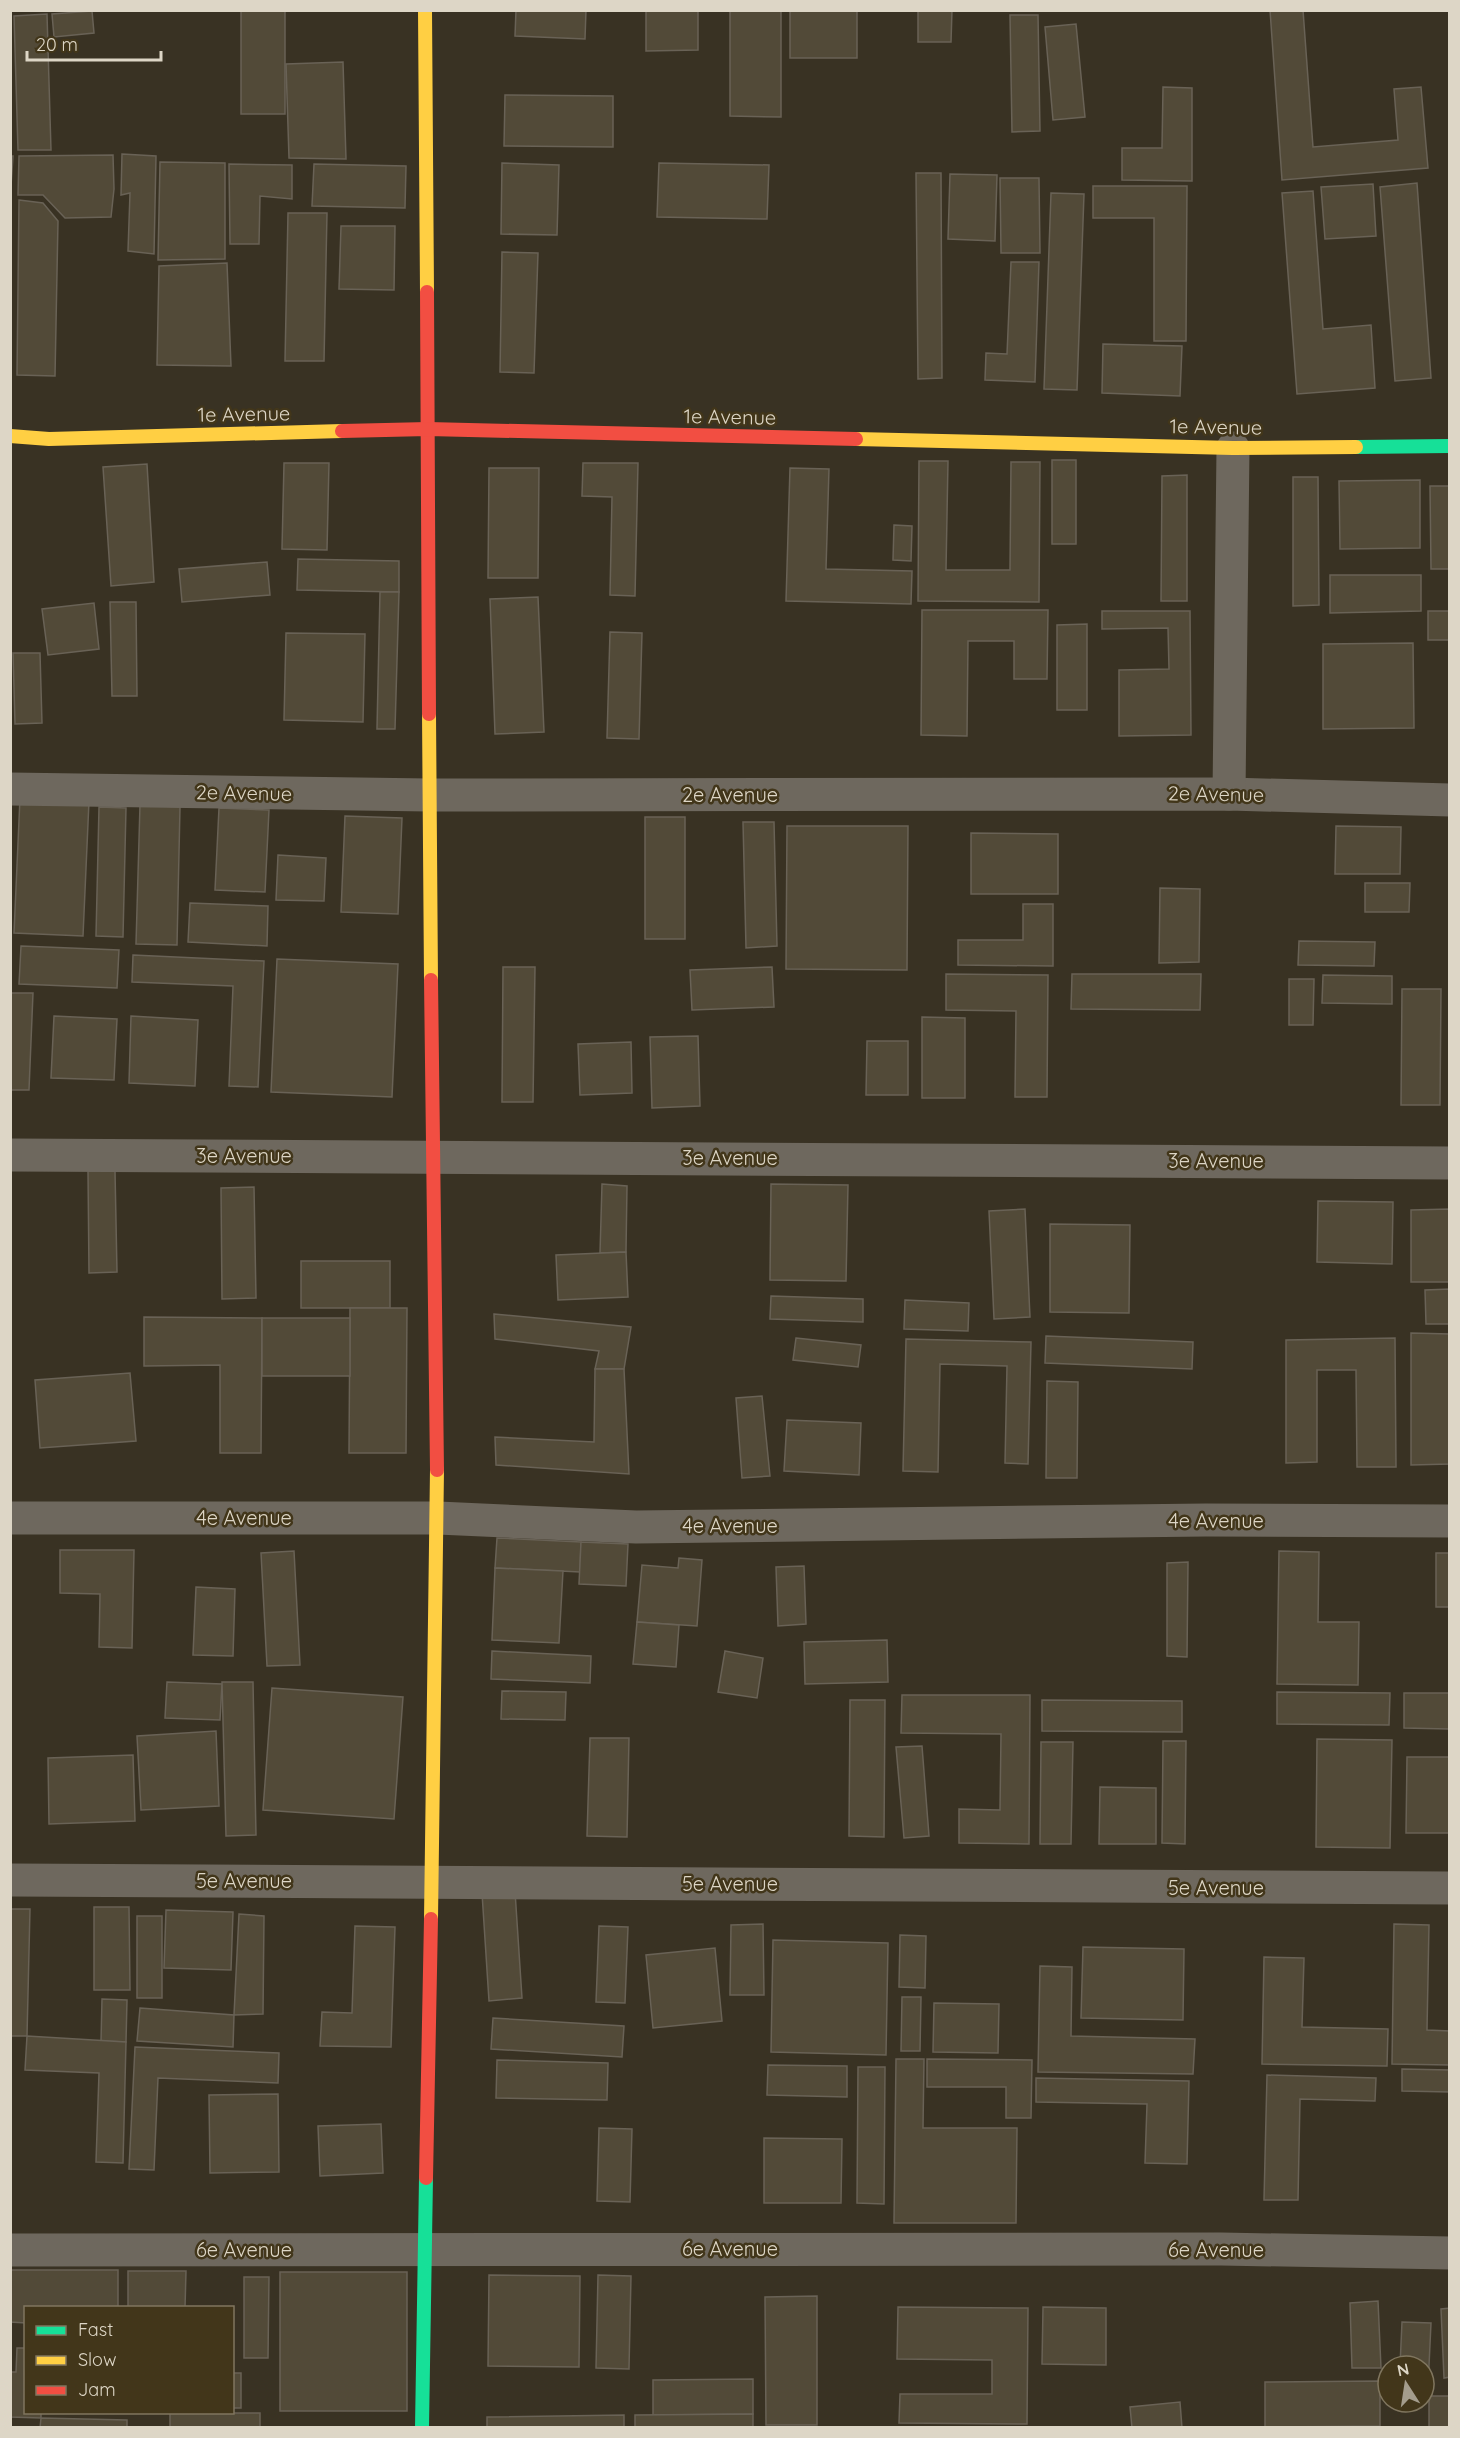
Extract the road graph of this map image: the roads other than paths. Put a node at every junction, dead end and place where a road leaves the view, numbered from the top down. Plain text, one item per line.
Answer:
1 (425, 10) edge
2 (428, 429) junction
3 (10, 436) edge
4 (1449, 446) edge
5 (1233, 448) junction
6 (10, 789) edge
7 (1229, 794) junction
8 (429, 795) junction
9 (1449, 800) edge
10 (10, 1155) edge
11 (432, 1156) junction
12 (1449, 1163) edge
13 (10, 1518) edge
14 (438, 1518) junction
15 (1449, 1521) edge
16 (10, 1880) edge
17 (433, 1882) junction
18 (1449, 1888) edge
19 (10, 2250) edge
20 (426, 2250) junction
21 (1449, 2253) edge
22 (422, 2427) edge

1 - 2 street
2 - 3 street, 1e Avenue
2 - 5 street, 1e Avenue
2 - 8 street
4 - 5 street, 1e Avenue
5 - 7 street
6 - 8 street, 2e Avenue
7 - 8 street, 2e Avenue
7 - 9 street, 2e Avenue
8 - 11 street
10 - 11 street, 3e Avenue
11 - 12 street, 3e Avenue
11 - 14 street
13 - 14 street, 4e Avenue
14 - 15 street, 4e Avenue
14 - 17 street
16 - 17 street, 5e Avenue
17 - 18 street, 5e Avenue
17 - 20 street
19 - 20 street, 6e Avenue
20 - 21 street, 6e Avenue
20 - 22 street

